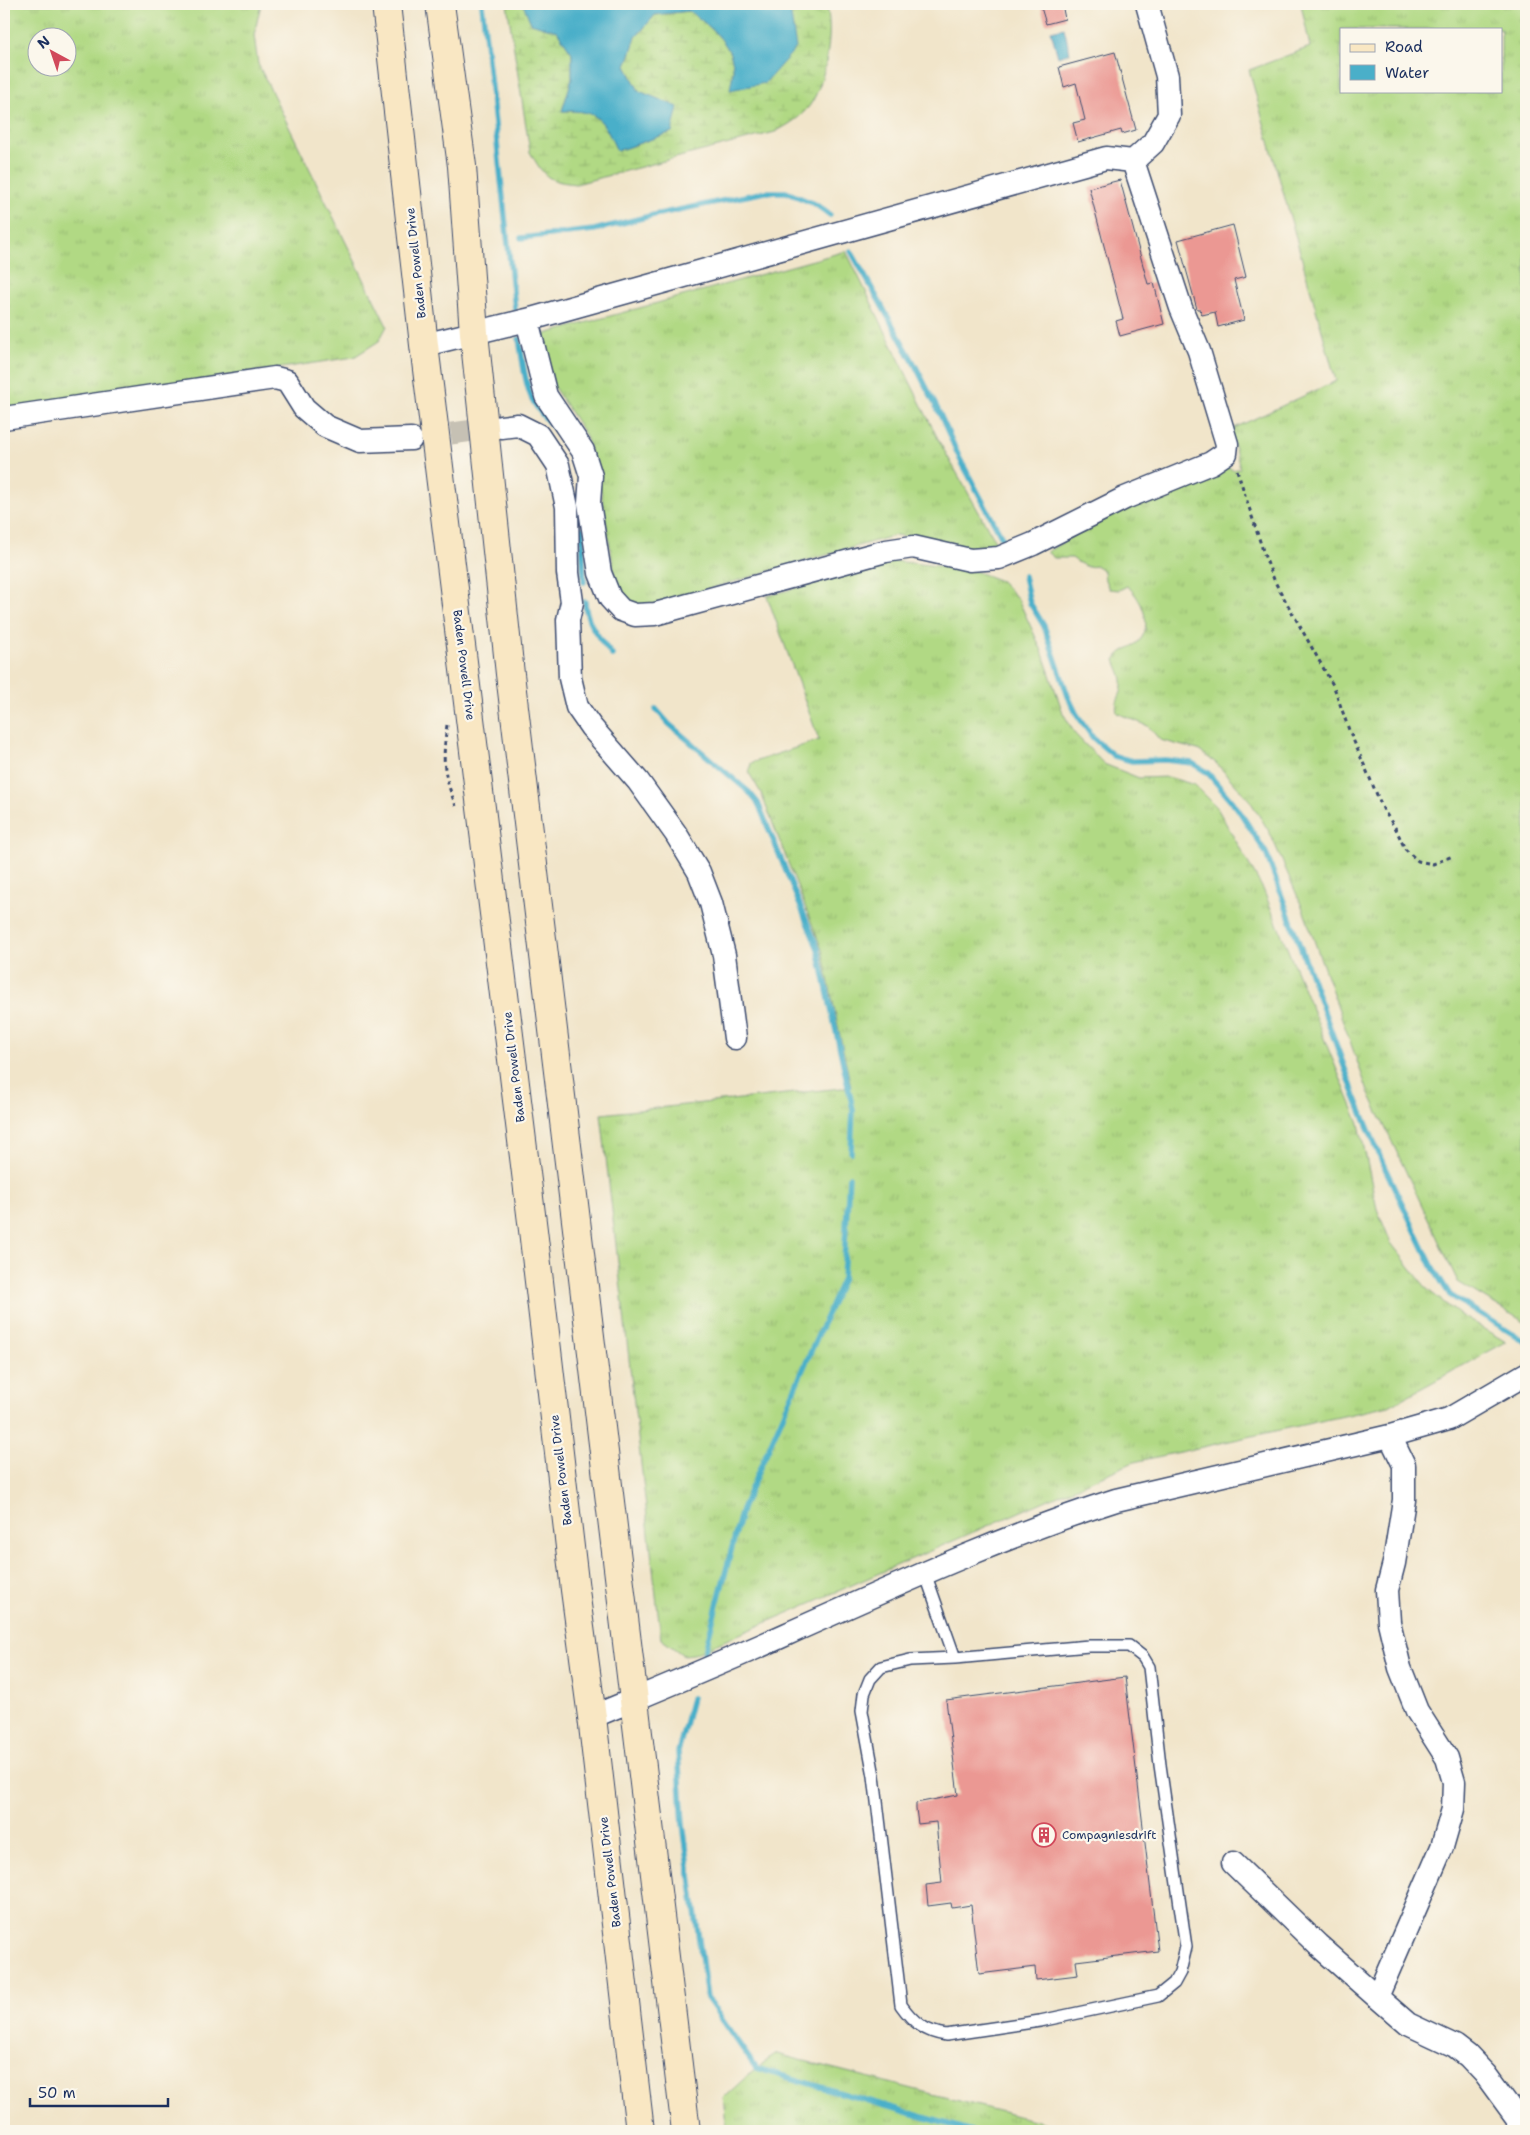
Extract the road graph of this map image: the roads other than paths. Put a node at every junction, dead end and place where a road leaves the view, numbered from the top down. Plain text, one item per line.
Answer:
1 (386, 4) edge
2 (440, 4) edge
3 (1147, 4) edge
4 (1133, 161) junction
5 (527, 320) junction
6 (474, 333) junction
7 (424, 345) junction
8 (4, 418) edge
9 (501, 427) tunnel mouth
10 (411, 438) tunnel mouth
11 (569, 581) junction
12 (610, 598) junction
13 (735, 1038) dead end
14 (1526, 1374) edge
15 (1390, 1436) junction
16 (925, 1572) junction
17 (955, 1658) junction
18 (634, 1700) junction
19 (592, 1717) junction
20 (1233, 1863) dead end
21 (1377, 1997) junction
22 (1526, 2130) edge
23 (640, 2131) edge
24 (686, 2131) edge

1 - 7 main road, Baden Powell Drive
2 - 6 main road
3 - 4 street
4 - 5 street
4 - 12 street
5 - 6 street
5 - 12 street
6 - 7 street
6 - 18 main road
7 - 19 main road, Baden Powell Drive
8 - 10 street
9 - 11 street
11 - 12 street
11 - 13 street
14 - 15 street
15 - 16 street
15 - 21 street
16 - 17 lane
16 - 18 street
17 - 17 lane
18 - 19 street
18 - 24 main road
19 - 23 main road, Baden Powell Drive
20 - 21 street
21 - 22 street

